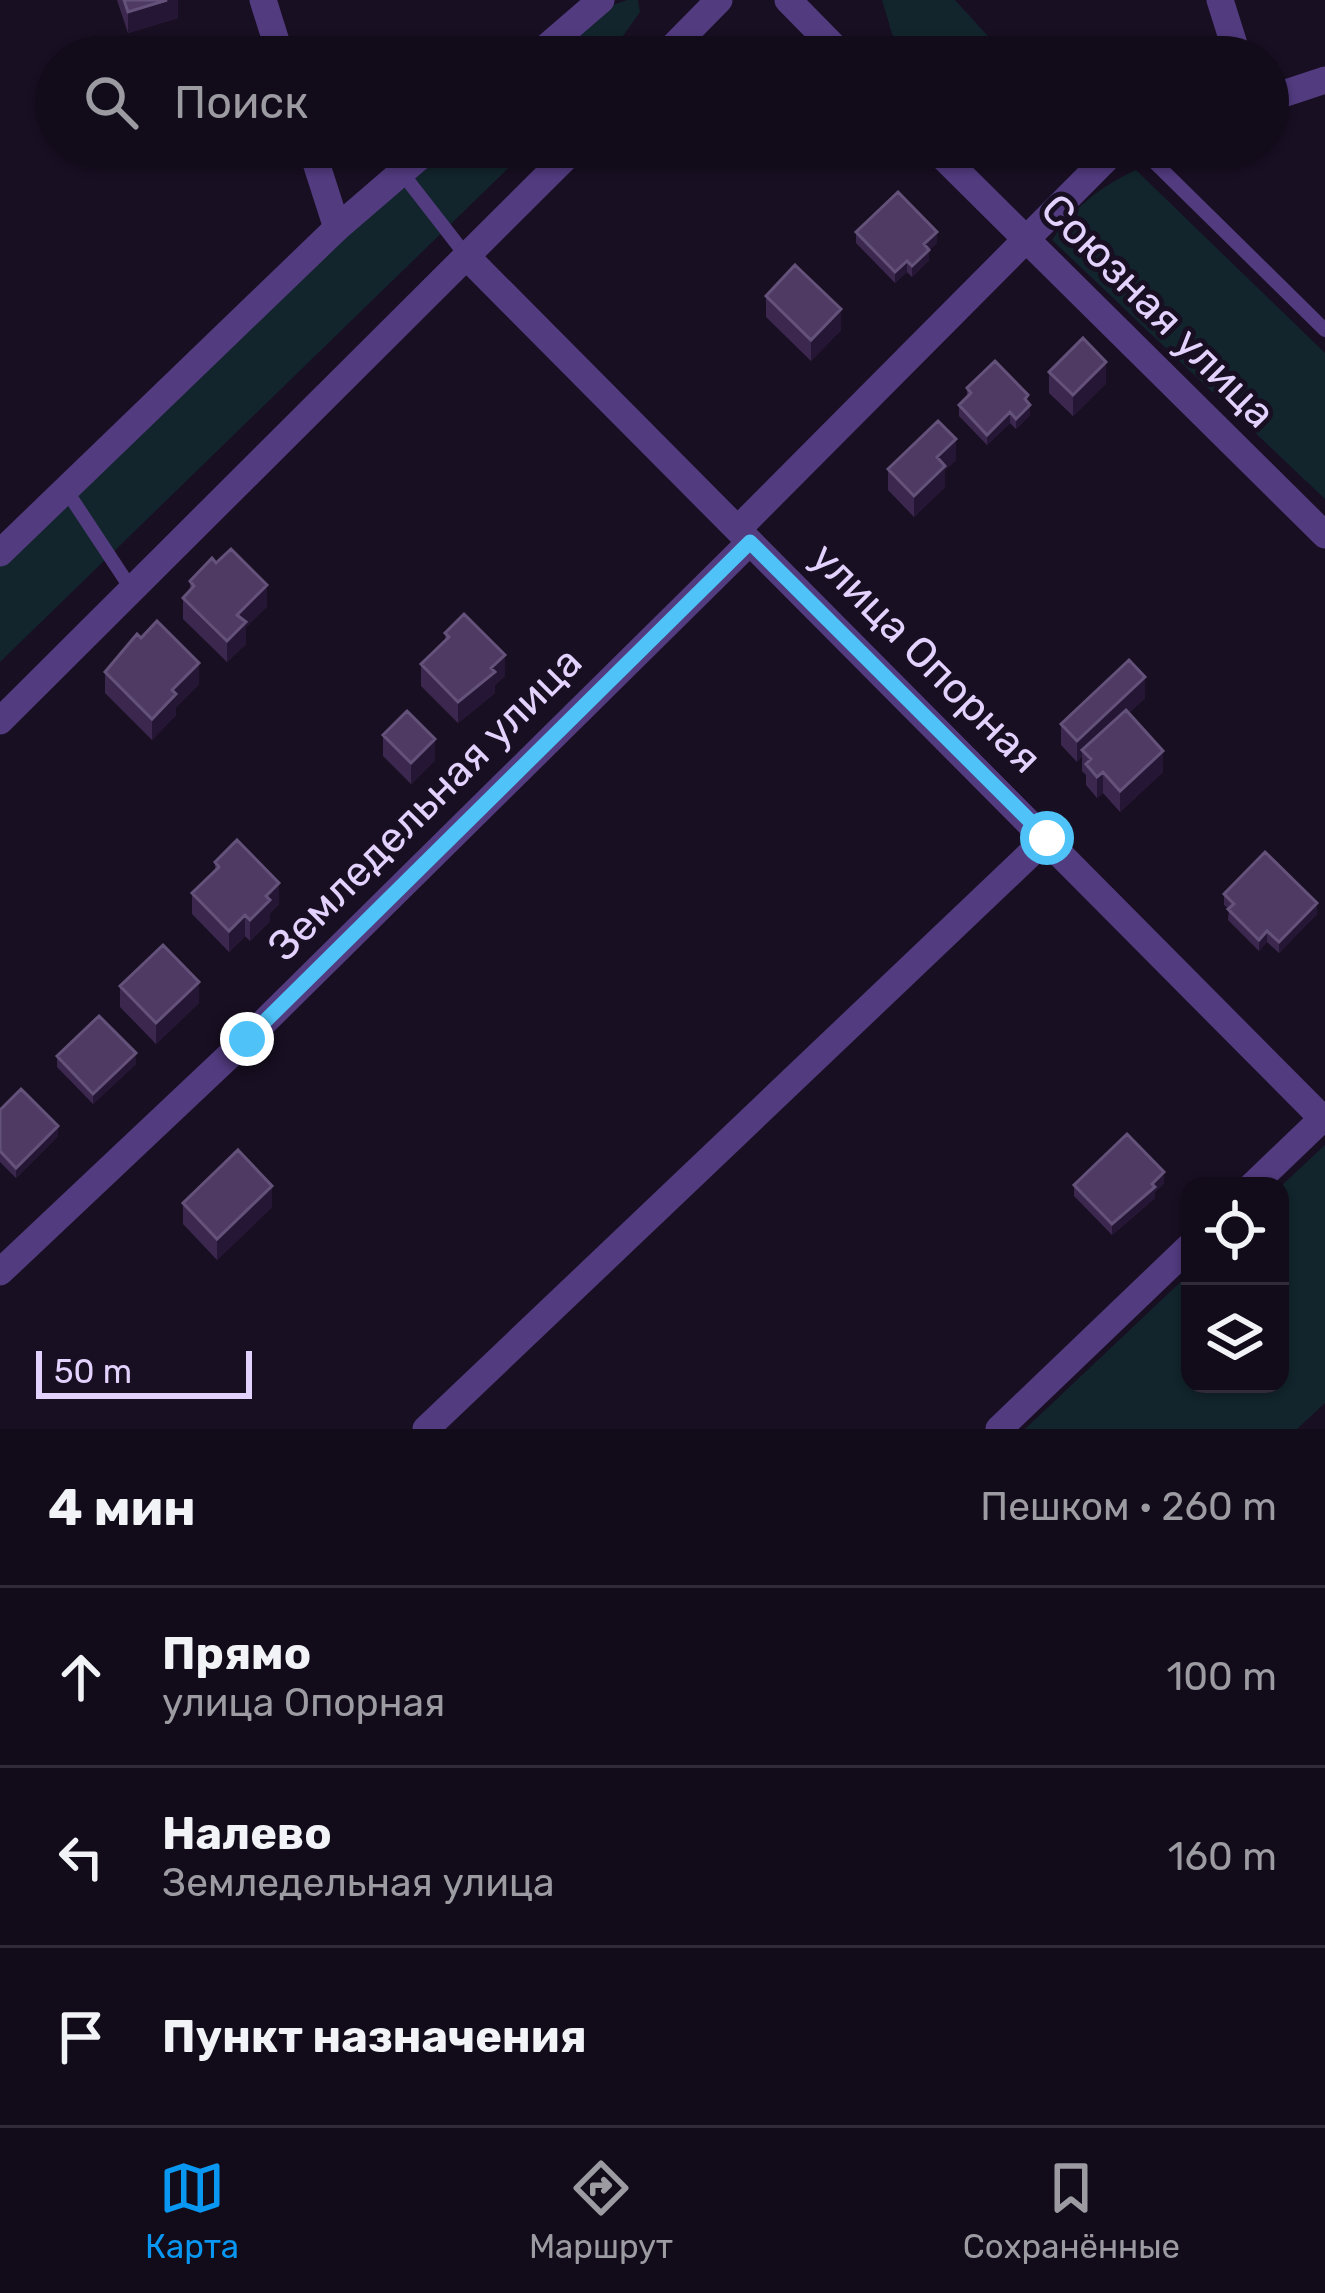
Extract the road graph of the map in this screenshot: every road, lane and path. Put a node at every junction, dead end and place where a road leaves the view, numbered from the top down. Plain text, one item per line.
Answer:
1 (263, 0) edge
2 (601, 0) edge
3 (719, 0) edge
4 (788, 0) edge
5 (1220, 0) edge
6 (274, 36) edge
7 (559, 36) edge
8 (684, 36) edge
9 (823, 36) edge
10 (1231, 36) edge
11 (1325, 80) edge
12 (1289, 92) edge
13 (317, 168) edge
14 (407, 168) edge
15 (556, 168) edge
16 (954, 168) edge
17 (1097, 168) edge
18 (1160, 168) edge
19 (402, 172) junction
20 (337, 229) junction
21 (1025, 240) junction
22 (468, 258) junction
23 (1325, 330) edge
24 (66, 490) junction
25 (744, 535) junction
26 (1325, 535) edge
27 (2, 547) edge
28 (132, 590) junction
29 (0, 721) edge
30 (1047, 838) junction
31 (1324, 1118) edge
32 (1262, 1177) edge
33 (1181, 1255) edge
34 (0, 1272) edge
35 (426, 1429) edge
36 (999, 1429) edge

1 - 6 street
2 - 7 street
3 - 8 street
4 - 9 street
5 - 10 street
11 - 12 street
13 - 20 street
14 - 19 street
15 - 22 street
16 - 21 street, Союзная улица
17 - 21 street, Земледельная улица
18 - 23 lane
19 - 20 street
19 - 22 lane
20 - 24 street
21 - 25 street, Земледельная улица
21 - 26 street, Союзная улица
22 - 25 street, улица Опорная
22 - 28 street
24 - 27 street
24 - 28 lane
25 - 30 street, улица Опорная
25 - 34 street, Земледельная улица
28 - 29 street
30 - 31 street, улица Опорная
30 - 35 street
31 - 32 street
33 - 36 street

